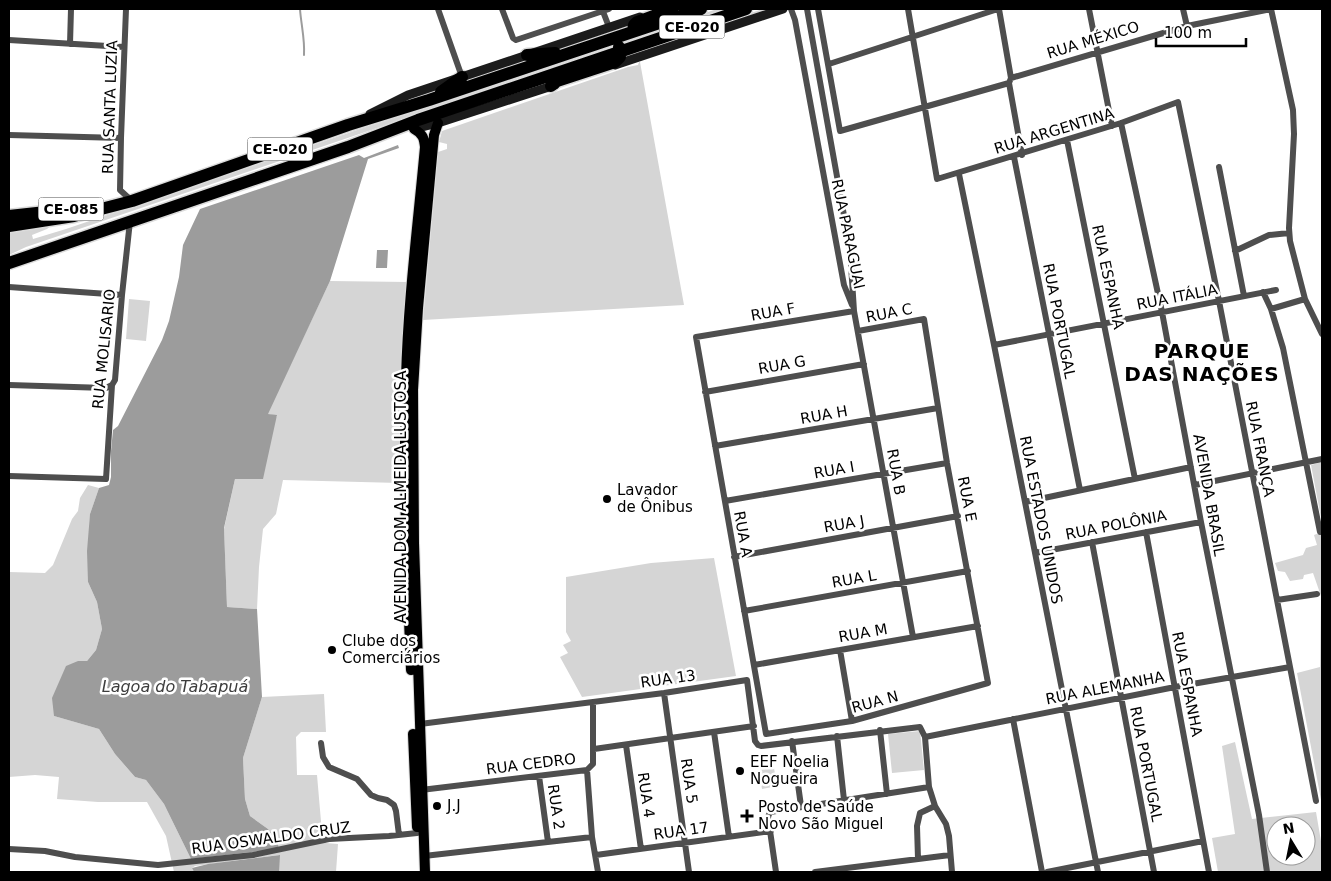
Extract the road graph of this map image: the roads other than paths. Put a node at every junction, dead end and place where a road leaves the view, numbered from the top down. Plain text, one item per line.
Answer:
1 (71, 9) edge
2 (126, 9) edge
3 (438, 9) edge
4 (502, 9) edge
5 (605, 9) edge
6 (664, 9) edge
7 (672, 9) edge
8 (701, 9) edge
9 (746, 9) edge
10 (783, 9) edge
11 (791, 9) edge
12 (807, 9) edge
13 (818, 9) edge
14 (908, 9) edge
15 (998, 9) edge
16 (1089, 9) edge
17 (1183, 9) edge
18 (1271, 9) edge
19 (1187, 26) junction
20 (633, 31) junction
21 (612, 32) junction
22 (913, 37) junction
23 (9, 40) edge
24 (70, 44) junction
25 (638, 44) junction
26 (124, 47) junction
27 (620, 50) junction
28 (572, 52) junction
29 (1097, 52) junction
30 (528, 55) junction
31 (829, 64) junction
32 (462, 77) junction
33 (1010, 81) junction
34 (551, 86) junction
35 (429, 100) junction
36 (1178, 102) joint
37 (924, 108) junction
38 (438, 123) junction
39 (1120, 124) junction
40 (348, 126) junction
41 (1112, 126) junction
42 (414, 129) junction
43 (9, 135) edge
44 (121, 138) junction
45 (1067, 140) junction
46 (348, 147) junction
47 (429, 148) junction
48 (1022, 154) junction
49 (1014, 157) junction
50 (1219, 167) dead end
51 (959, 174) junction
52 (132, 201) junction
53 (9, 216) edge
54 (130, 221) junction
55 (9, 226) edge
56 (1289, 233) junction
57 (1235, 250) junction
58 (9, 263) edge
59 (9, 287) edge
60 (1276, 290) dead end
61 (1263, 292) junction
62 (122, 295) junction
63 (1244, 296) junction
64 (1305, 299) junction
65 (1220, 301) junction
66 (1271, 309) junction
67 (854, 311) junction
68 (1162, 312) junction
69 (924, 319) joint
70 (1105, 323) junction
71 (858, 331) junction
72 (1050, 334) junction
73 (1322, 334) edge
74 (696, 338) joint
75 (994, 345) junction
76 (864, 364) junction
77 (9, 385) edge
78 (112, 385) junction
79 (705, 392) junction
80 (938, 408) junction
81 (874, 419) junction
82 (715, 446) junction
83 (1322, 460) edge
84 (947, 463) junction
85 (1306, 463) junction
86 (1191, 467) junction
87 (883, 474) junction
88 (1252, 474) junction
89 (9, 476) edge
90 (1135, 479) junction
91 (1195, 485) junction
92 (1080, 490) junction
93 (725, 501) junction
94 (1025, 502) junction
95 (958, 516) junction
96 (1201, 522) junction
97 (893, 528) junction
98 (1146, 532) junction
99 (1320, 532) dead end
100 (1092, 542) junction
101 (410, 543) junction
102 (1035, 553) junction
103 (734, 556) junction
104 (968, 571) junction
105 (903, 582) junction
106 (1316, 594) dead end
107 (1277, 600) junction
108 (744, 611) junction
109 (978, 626) junction
110 (913, 637) junction
111 (840, 650) junction
112 (754, 665) junction
113 (1290, 667) junction
114 (1231, 677) junction
115 (988, 684) joint
116 (1175, 687) junction
117 (664, 693) junction
118 (1121, 698) junction
119 (593, 702) junction
120 (1066, 709) junction
121 (1012, 719) junction
122 (852, 721) junction
123 (420, 724) junction
124 (754, 726) junction
125 (880, 730) junction
126 (714, 732) junction
127 (766, 734) joint
128 (837, 736) junction
129 (925, 737) junction
130 (670, 738) junction
131 (792, 742) junction
132 (321, 743) dead end
133 (626, 745) junction
134 (594, 750) junction
135 (587, 770) junction
136 (539, 776) junction
137 (929, 787) junction
138 (418, 790) junction
139 (888, 794) junction
140 (844, 800) junction
141 (1316, 802) dead end
142 (801, 806) junction
143 (935, 806) junction
144 (771, 831) junction
145 (417, 833) junction
146 (399, 835) junction
147 (592, 837) junction
148 (729, 837) junction
149 (1203, 841) junction
150 (548, 842) junction
151 (685, 843) junction
152 (9, 849) edge
153 (641, 849) junction
154 (1150, 852) junction
155 (596, 855) junction
156 (950, 855) junction
157 (424, 856) junction
158 (918, 859) junction
159 (1096, 863) junction
160 (419, 872) edge
161 (425, 872) edge
162 (598, 872) edge
163 (689, 872) edge
164 (776, 872) edge
165 (815, 872) edge
166 (952, 872) edge
167 (1042, 872) edge
168 (1048, 872) edge
169 (1098, 872) edge
170 (1154, 872) edge
171 (1209, 872) edge
172 (1267, 872) edge

1 - 24 street
2 - 26 street, RUA SANTA LUZIA
3 - 32 street
4 - 5 street
5 - 21 street
6 - 21 main road
7 - 20 highway
8 - 20 highway, CE-020
9 - 25 highway, CE-020
10 - 34 main road
11 - 67 street, RUA PARAGUAI
12 - 67 street, RUA PARAGUAI
13 - 31 street
14 - 22 street
15 - 22 street
15 - 33 street
16 - 29 street
17 - 19 street
18 - 19 street, RUA MÉXICO
18 - 56 street
19 - 29 street, RUA MÉXICO
20 - 21 highway, CE-020
20 - 25 highway
21 - 27 highway
21 - 28 highway, CE-020
21 - 30 main road
22 - 31 street
22 - 37 street
23 - 24 street
24 - 26 street
25 - 27 highway, CE-020
26 - 44 street, RUA SANTA LUZIA
27 - 34 highway
27 - 46 highway, CE-020
28 - 30 highway
28 - 35 highway, CE-020
29 - 33 street, RUA MÉXICO
29 - 41 street
30 - 32 main road
31 - 37 street, RUA MÉXICO
32 - 35 highway
32 - 40 main road
33 - 37 street, RUA MÉXICO
33 - 48 street
34 - 38 main road
35 - 40 highway, CE-020
36 - 39 street, RUA ARGENTINA
36 - 65 street, RUA FRANÇA
37 - 51 street, RUA ARGENTINA
38 - 42 main road
38 - 47 main road, AVENIDA DOM ALMEIDA LUSTOSA
39 - 41 street, RUA ARGENTINA
39 - 68 street, AVENIDA BRASIL
40 - 52 highway, CE-020
41 - 45 street, RUA ARGENTINA
42 - 46 highway
42 - 47 main road
43 - 44 street
44 - 52 street, RUA SANTA LUZIA
45 - 48 street, RUA ARGENTINA
45 - 70 street, RUA ESPANHA
46 - 54 highway, CE-020
47 - 101 main road, AVENIDA DOM ALMEIDA LUSTOSA
48 - 49 street, RUA ARGENTINA
49 - 51 street, RUA ARGENTINA
49 - 72 street, RUA PORTUGAL
50 - 57 street
51 - 75 street, RUA ESTADOS UNIDOS
52 - 53 highway, CE-085
52 - 55 highway, CE-020
54 - 58 highway, CE-020
54 - 62 street, RUA MOLISARIO
56 - 57 street
56 - 64 street
57 - 63 street
59 - 62 street
60 - 61 street, RUA ITÁLIA
61 - 63 street, RUA ITÁLIA
61 - 66 street
62 - 78 street, RUA MOLISARIO
63 - 65 street, RUA ITÁLIA
64 - 66 street
64 - 73 street
65 - 68 street, RUA ITÁLIA
65 - 88 street, RUA FRANÇA
66 - 85 street
67 - 71 street, RUA B
67 - 74 street, RUA F
68 - 70 street, RUA ITÁLIA
68 - 86 street, AVENIDA BRASIL
69 - 71 street, RUA C
69 - 80 street, RUA E
70 - 72 street, RUA ITÁLIA
70 - 90 street, RUA ESPANHA
71 - 76 street, RUA B
72 - 75 street, RUA ITÁLIA
72 - 92 street, RUA PORTUGAL
74 - 79 street, RUA A
75 - 94 street, RUA ESTADOS UNIDOS
76 - 79 street, RUA G
76 - 81 street, RUA B
77 - 78 street
78 - 89 street, RUA MOLISARIO
79 - 82 street, RUA A
80 - 81 street, RUA H
80 - 84 street, RUA E
81 - 82 street, RUA H
81 - 87 street, RUA B
82 - 93 street, RUA A
83 - 85 street
84 - 87 street, RUA I
84 - 95 street, RUA E
85 - 88 street
85 - 99 street
86 - 90 street
86 - 91 street, AVENIDA BRASIL
87 - 93 street, RUA I
87 - 97 street, RUA B
88 - 91 street
88 - 107 street, RUA FRANÇA
90 - 92 street
91 - 96 street, AVENIDA BRASIL
92 - 94 street
93 - 103 street, RUA A
94 - 102 street, RUA ESTADOS UNIDOS
95 - 97 street, RUA J
95 - 104 street, RUA E
96 - 98 street, RUA POLÔNIA
96 - 114 street, AVENIDA BRASIL
97 - 103 street, RUA J
97 - 105 street, RUA B
98 - 100 street, RUA POLÔNIA
98 - 116 street, RUA ESPANHA
100 - 102 street, RUA POLÔNIA
100 - 118 street, RUA PORTUGAL
101 - 123 main road, AVENIDA DOM ALMEIDA LUSTOSA
101 - 138 main road, AVENIDA DOM ALMEIDA LUSTOSA
102 - 120 street, RUA ESTADOS UNIDOS
103 - 108 street, RUA A
104 - 105 street, RUA L
104 - 109 street, RUA E
105 - 108 street, RUA L
105 - 110 street, RUA B
106 - 107 street
107 - 113 street, RUA FRANÇA
108 - 112 street, RUA A
109 - 110 street, RUA M
109 - 115 street, RUA E
110 - 111 street, RUA M
111 - 112 street, RUA M
111 - 122 street
112 - 127 street, RUA A
113 - 114 street, RUA ALEMANHA
113 - 141 street, RUA FRANÇA
114 - 116 street, RUA ALEMANHA
114 - 172 street, AVENIDA BRASIL
115 - 122 street, RUA N
116 - 118 street, RUA ALEMANHA
116 - 149 street, RUA ESPANHA
117 - 119 street, RUA 13
117 - 124 street, RUA 13
117 - 130 street, RUA 5
118 - 120 street, RUA ALEMANHA
118 - 154 street, RUA PORTUGAL
119 - 123 street, RUA 13
119 - 134 street
120 - 121 street, RUA ALEMANHA
120 - 159 street, RUA ESTADOS UNIDOS
121 - 129 street, RUA ALEMANHA
121 - 167 street
122 - 127 street, RUA N
123 - 138 main road, AVENIDA DOM ALMEIDA LUSTOSA
124 - 126 street, RUA CEDRO
124 - 131 street
125 - 128 street
125 - 129 street
125 - 139 street
126 - 130 street, RUA CEDRO
126 - 148 street
128 - 131 street
128 - 140 street
129 - 137 street
130 - 133 street, RUA CEDRO
130 - 151 street, RUA 5
131 - 142 street
132 - 146 street
133 - 134 street, RUA CEDRO
133 - 153 street, RUA 4
134 - 135 street, RUA CEDRO
135 - 136 street, RUA CEDRO
135 - 147 street
136 - 138 street, RUA CEDRO
136 - 150 street, RUA 2
137 - 139 street
137 - 143 street
138 - 145 main road, AVENIDA DOM ALMEIDA LUSTOSA
138 - 157 main road, AVENIDA DOM ALMEIDA LUSTOSA
139 - 140 street
140 - 142 street
142 - 144 street
143 - 156 street
143 - 158 street
144 - 148 street, RUA 17
144 - 164 street
145 - 146 street, RUA OSWALDO CRUZ
145 - 160 main road, AVENIDA DOM ALMEIDA LUSTOSA
146 - 152 street, RUA OSWALDO CRUZ
147 - 150 street
147 - 155 street
148 - 151 street, RUA 17
149 - 154 street
149 - 171 street, RUA ESPANHA
150 - 157 street
151 - 153 street, RUA 17
151 - 163 street, RUA 5
153 - 155 street, RUA 17
154 - 159 street
154 - 170 street, RUA PORTUGAL
155 - 162 street
156 - 158 street
156 - 166 street
157 - 161 main road, AVENIDA DOM ALMEIDA LUSTOSA
158 - 165 street
159 - 168 street
159 - 169 street, RUA ESTADOS UNIDOS

